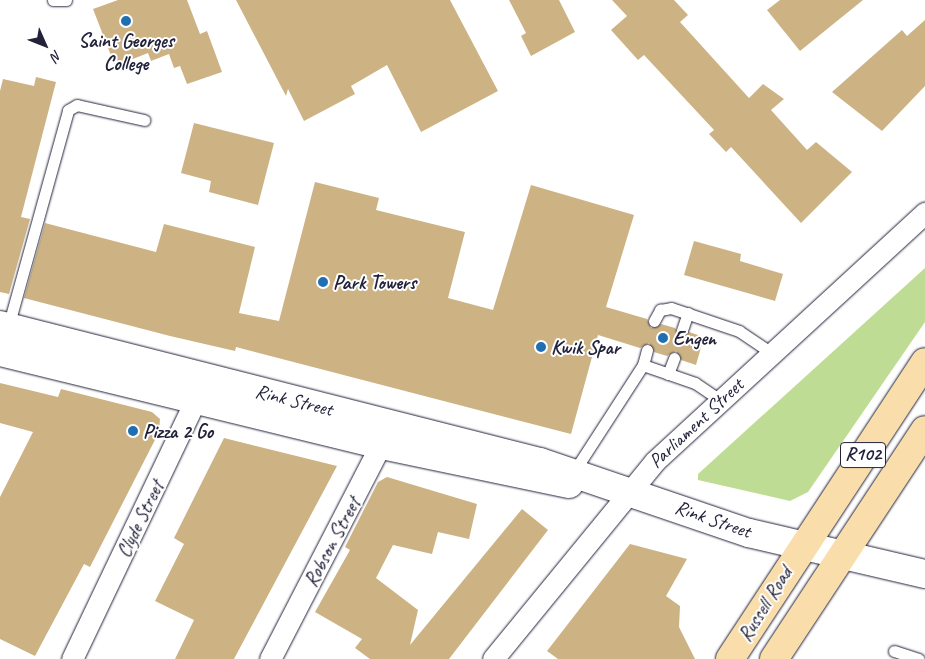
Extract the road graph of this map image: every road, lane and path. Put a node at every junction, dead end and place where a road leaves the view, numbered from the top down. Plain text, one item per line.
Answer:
1 (53, 0) edge
2 (66, 0) edge
3 (144, 120) dead end
4 (925, 213) edge
5 (688, 313) junction
6 (654, 321) dead end
7 (4, 326) edge
8 (682, 330) dead end
9 (647, 350) dead end
10 (0, 352) edge
11 (772, 353) junction
12 (674, 358) dead end
13 (925, 362) edge
14 (643, 365) junction
15 (668, 374) junction
16 (201, 389) junction
17 (719, 399) junction
18 (925, 430) edge
19 (386, 435) junction
20 (576, 479) junction
21 (628, 489) junction
22 (800, 548) junction
23 (842, 557) junction
24 (925, 574) edge
25 (894, 651) dead end
26 (72, 659) edge
27 (270, 659) edge
28 (493, 659) edge
29 (730, 659) edge
30 (774, 659) edge
31 (919, 659) edge

1 - 2 lane
3 - 7 lane
4 - 11 street, Parliament Street
5 - 6 lane
5 - 8 lane
5 - 11 lane
7 - 16 street, Rink Street
9 - 14 lane
10 - 16 street, Rink Street
11 - 17 street, Parliament Street
12 - 15 lane
13 - 22 main road, R102
14 - 15 lane
14 - 20 lane
15 - 17 lane
16 - 19 street, Rink Street
16 - 26 street, Clyde Street
17 - 21 street, Parliament Street
18 - 23 main road, R102
19 - 20 street, Rink Street
19 - 27 street, Robson Street
20 - 21 street, Rink Street
21 - 22 street, Rink Street
21 - 28 street, Parliament Street
22 - 23 street, Rink Street
22 - 29 main road, Russell Road / R102
23 - 24 street, Rink Street
23 - 30 main road, Russell Road / R102
25 - 31 lane

